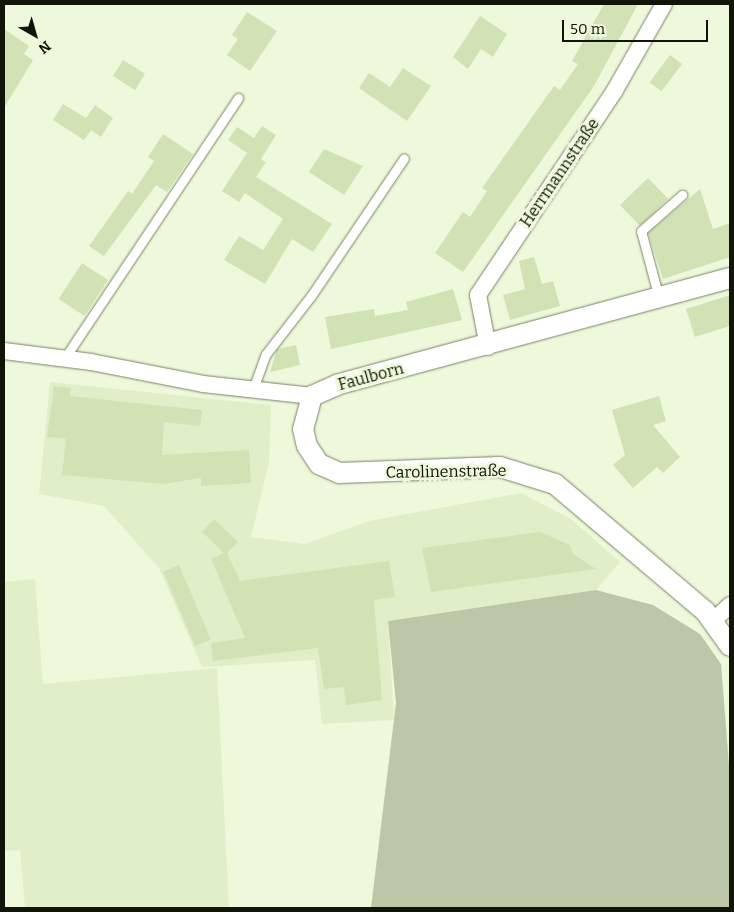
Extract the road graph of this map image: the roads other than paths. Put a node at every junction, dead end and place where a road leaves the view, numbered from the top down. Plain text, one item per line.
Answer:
1 (664, 4) edge
2 (238, 98) dead end
3 (404, 158) dead end
4 (682, 195) dead end
5 (730, 278) edge
6 (659, 298) junction
7 (488, 347) junction
8 (4, 351) edge
9 (64, 359) junction
10 (252, 389) junction
11 (312, 396) junction
12 (730, 606) edge
13 (714, 620) junction
14 (730, 646) edge

1 - 7 street, Herrmannstraße
2 - 9 lane
3 - 10 lane
4 - 6 lane
5 - 6 street, Faulborn
6 - 7 street, Faulborn
7 - 11 street, Faulborn
8 - 9 street, Faulborn
9 - 10 street, Faulborn
10 - 11 street, Faulborn
11 - 13 street, Carolinenstraße
12 - 13 street
13 - 14 street, Carolinenstraße

